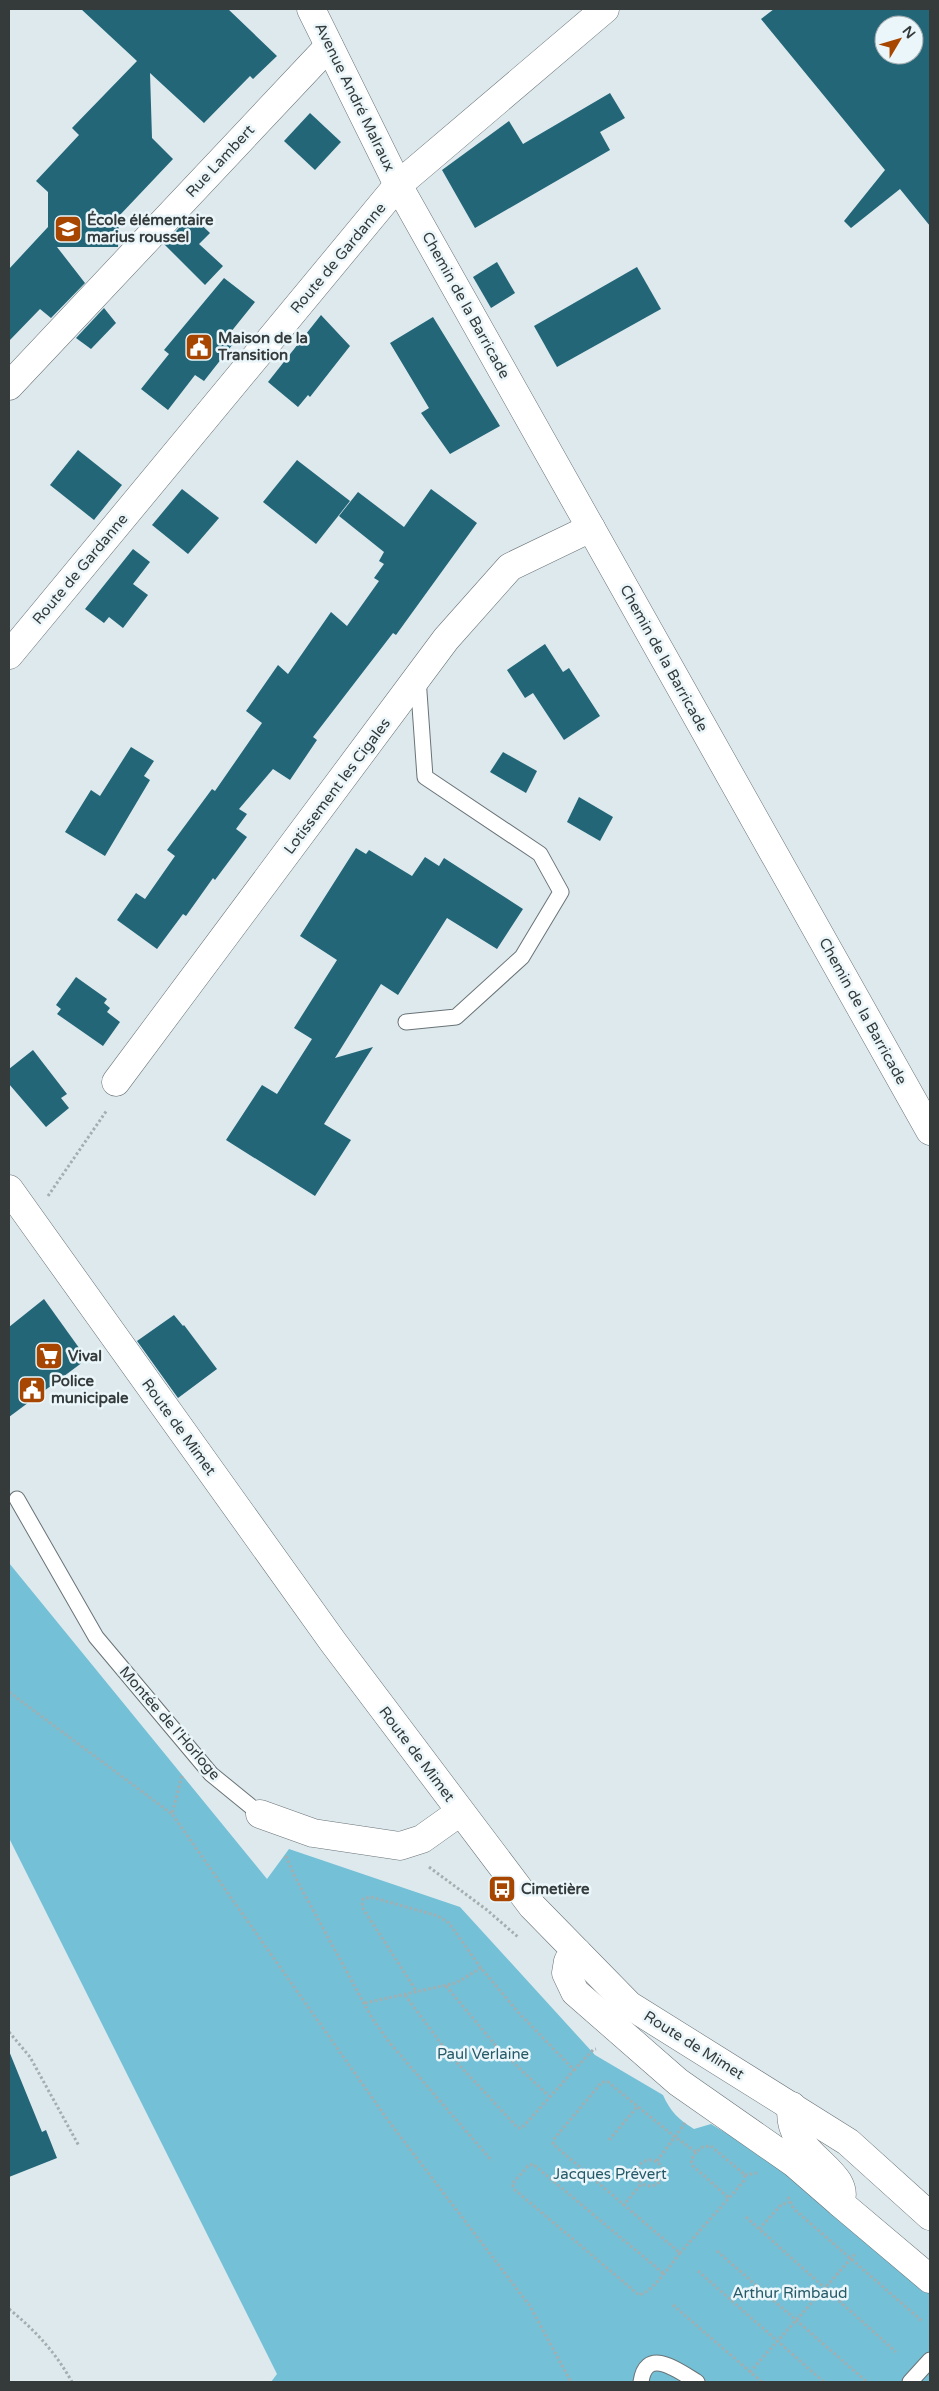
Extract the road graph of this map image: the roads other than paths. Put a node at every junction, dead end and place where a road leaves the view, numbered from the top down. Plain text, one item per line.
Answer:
1 (311, 9) edge
2 (605, 9) edge
3 (329, 46) junction
4 (398, 185) junction
5 (9, 386) edge
6 (591, 528) junction
7 (9, 655) edge
8 (418, 676) junction
9 (406, 1022) dead end
10 (116, 1082) road end
11 (930, 1131) edge
12 (9, 1189) edge
13 (17, 1499) dead end
14 (460, 1812) junction
15 (270, 1817) joint
16 (577, 1952) junction
17 (792, 2106) junction
18 (840, 2203) junction
19 (930, 2216) edge
20 (930, 2279) edge
21 (930, 2360) edge
22 (641, 2382) edge
23 (697, 2382) edge
24 (910, 2382) edge

1 - 3 street, Avenue André Malraux
2 - 4 street, Route de Gardanne
3 - 4 street, Avenue André Malraux
3 - 5 street, Rue Lambert
4 - 6 street, Chemin de la Barricade
4 - 7 street, Route de Gardanne
6 - 8 street, Lotissement les Cigales
6 - 11 street, Chemin de la Barricade
8 - 9 lane
8 - 10 street, Lotissement les Cigales
12 - 14 street, Route de Mimet
13 - 15 lane, Montée de l'Horloge
14 - 15 street, Montée de l'Horloge
14 - 16 street, Route de Mimet
16 - 17 street, Route de Mimet
16 - 18 street
17 - 18 street
17 - 19 street, Route de Mimet
18 - 20 street
21 - 24 lane
22 - 23 lane

